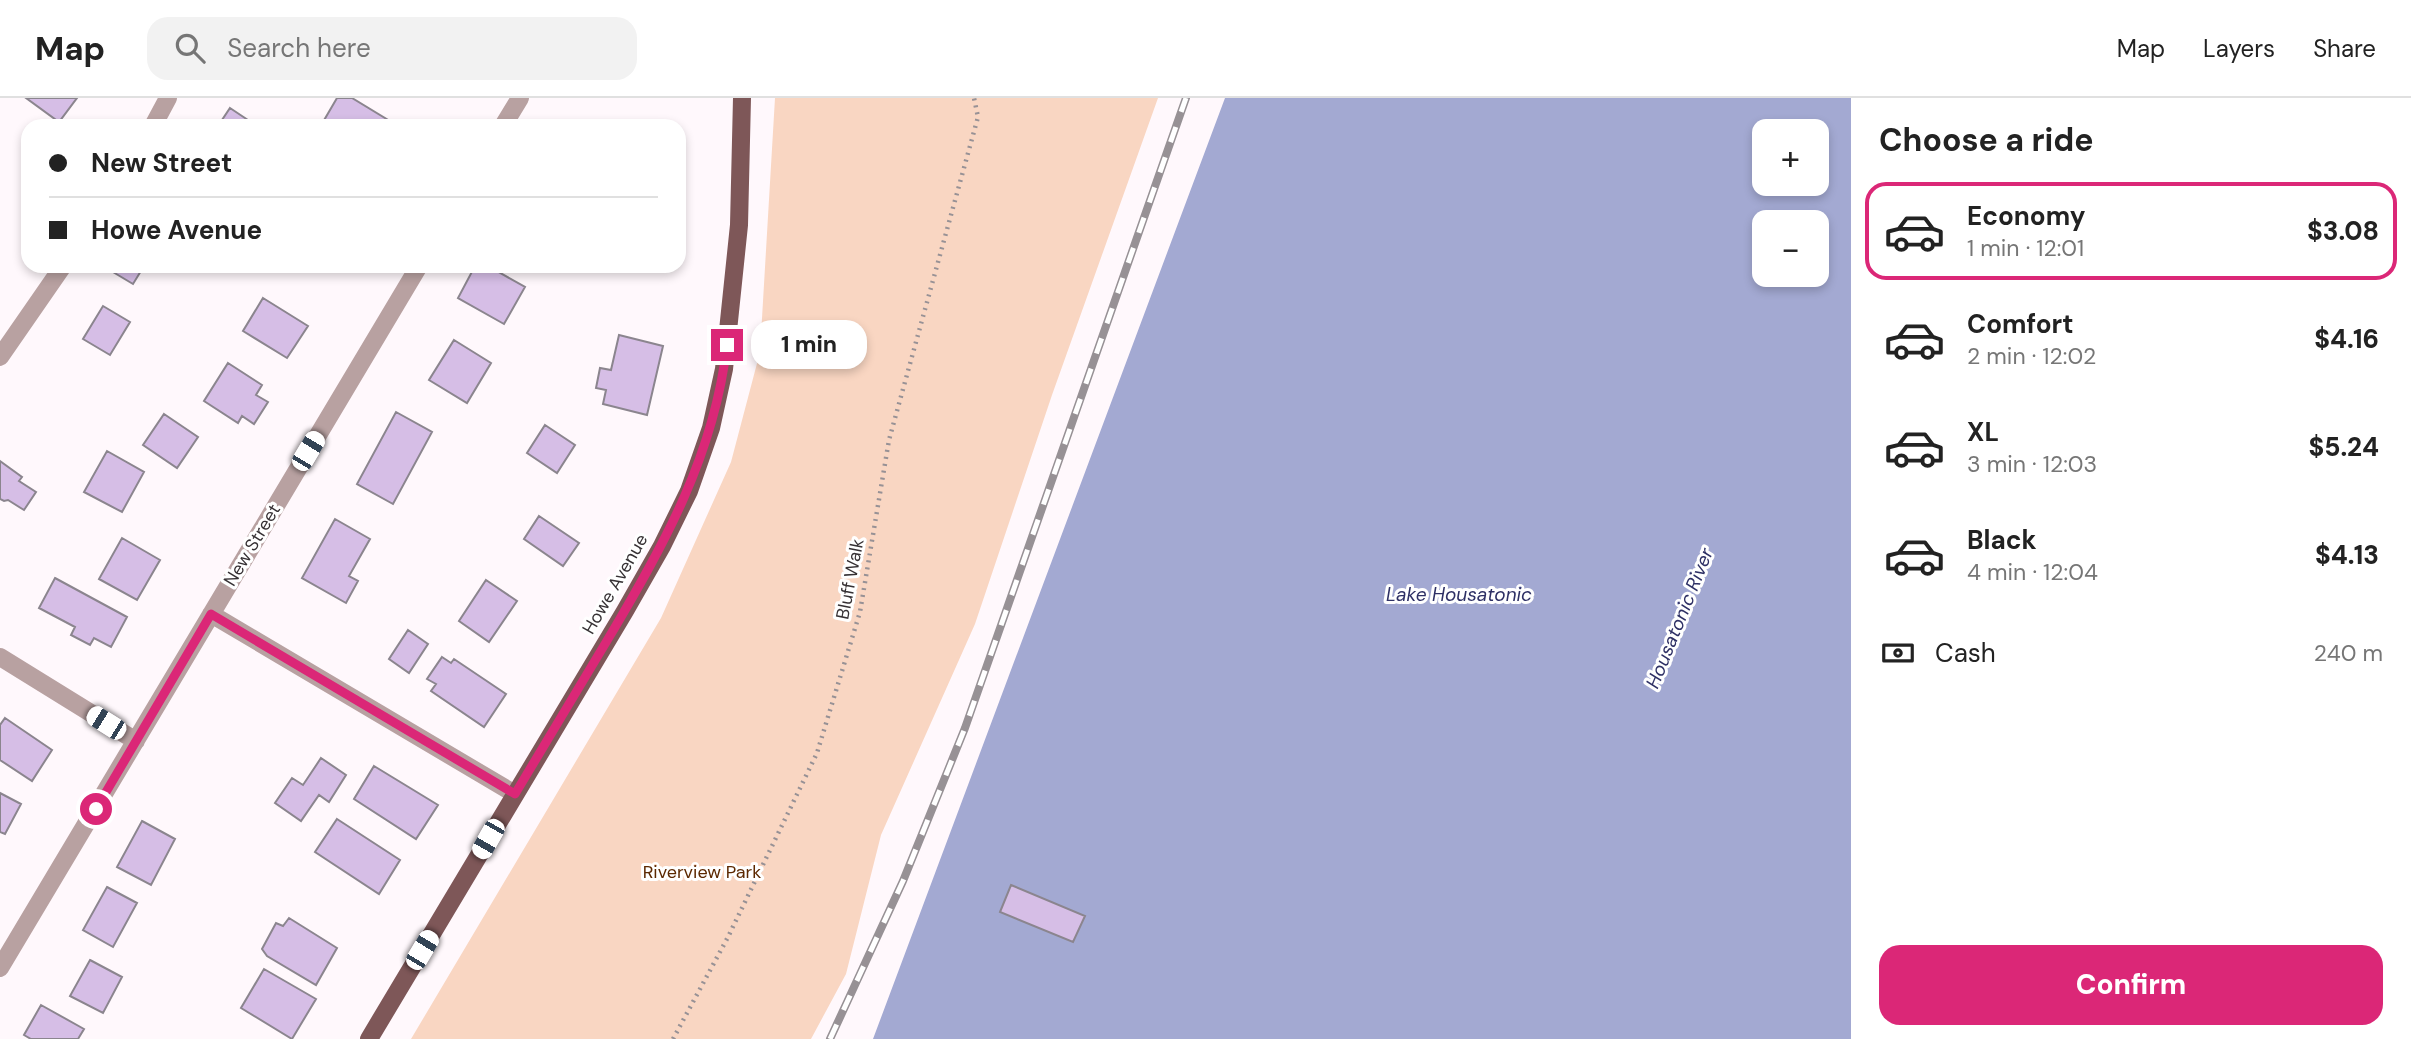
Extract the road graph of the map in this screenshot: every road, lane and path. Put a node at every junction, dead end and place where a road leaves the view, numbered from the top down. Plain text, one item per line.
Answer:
1 (168, 98) edge
2 (520, 98) edge
3 (742, 98) edge
4 (974, 98) edge
5 (157, 119) edge
6 (507, 119) edge
7 (58, 273) edge
8 (415, 273) edge
9 (0, 357) edge
10 (211, 614) junction
11 (0, 657) edge
12 (136, 741) junction
13 (515, 794) junction
14 (0, 968) edge
15 (369, 1039) edge
16 (673, 1039) edge

1 - 5 street
2 - 6 street
3 - 13 main road, Howe Avenue
4 - 16 path, Bluff Walk
7 - 9 street
8 - 10 street, New Street
10 - 12 street, New Street
10 - 13 street
11 - 12 street
12 - 14 street, New Street
13 - 15 main road, Howe Avenue

